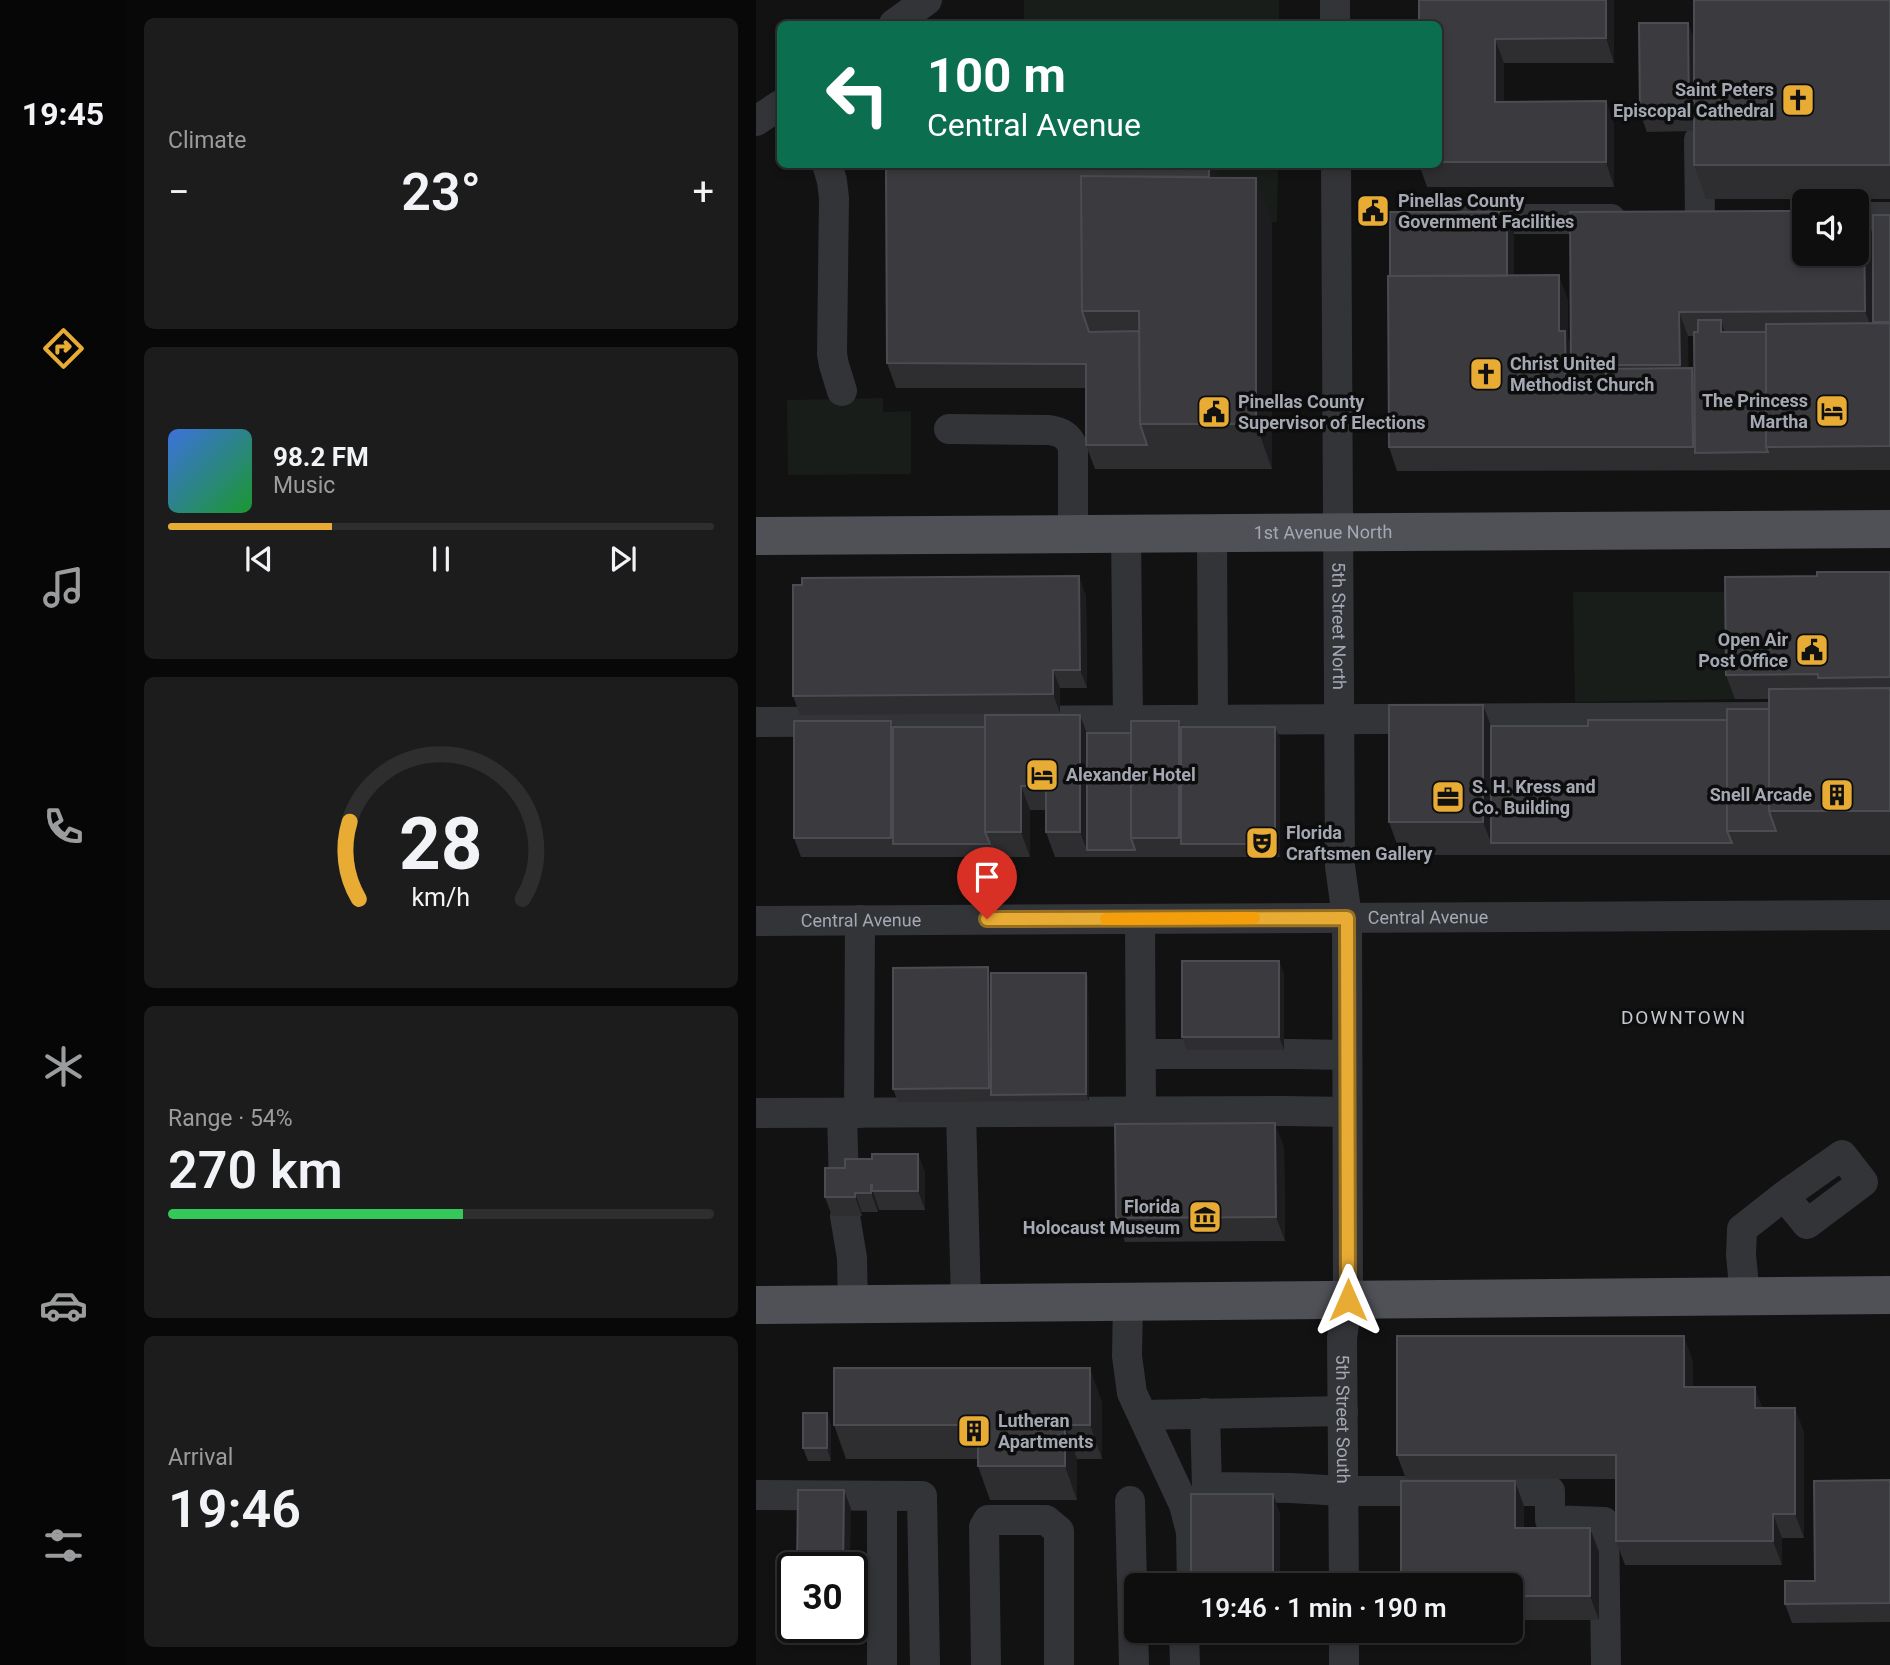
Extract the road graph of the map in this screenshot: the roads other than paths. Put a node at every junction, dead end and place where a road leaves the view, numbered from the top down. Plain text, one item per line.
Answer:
1 (927, 0) edge
2 (1335, 0) edge
3 (898, 21) edge
4 (1335, 21) edge
5 (777, 107) edge
6 (1699, 109) edge
7 (756, 121) edge
8 (828, 168) edge
9 (1336, 168) edge
10 (1869, 217) edge
11 (1890, 217) edge
12 (1636, 218) edge
13 (1700, 218) edge
14 (1445, 220) edge
15 (842, 391) dead end
16 (949, 429) dead end
17 (1890, 529) edge
18 (1212, 533) junction
19 (1338, 533) junction
20 (1073, 534) junction
21 (1126, 534) junction
22 (756, 536) edge
23 (1793, 717) edge
24 (1339, 719) junction
25 (1128, 721) junction
26 (1213, 721) junction
27 (756, 722) edge
28 (1890, 915) edge
29 (1347, 918) junction
30 (1140, 919) junction
31 (860, 920) junction
32 (756, 921) edge
33 (1141, 1054) junction
34 (1347, 1055) junction
35 (1141, 1111) junction
36 (961, 1112) junction
37 (1347, 1112) junction
38 (756, 1113) edge
39 (850, 1113) junction
40 (1784, 1196) dead end
41 (1890, 1295) edge
42 (1745, 1296) junction
43 (1348, 1300) junction
44 (1128, 1301) junction
45 (966, 1302) junction
46 (853, 1304) junction
47 (756, 1305) edge
48 (1343, 1411) junction
49 (1205, 1413) junction
50 (1143, 1415) junction
51 (1343, 1491) junction
52 (756, 1495) edge
53 (882, 1497) junction
54 (1130, 1501) dead end
55 (1184, 1505) junction
56 (1178, 1573) edge
57 (1192, 1573) edge
58 (1344, 1573) edge
59 (1185, 1643) edge
60 (1344, 1643) edge
61 (882, 1665) edge
62 (925, 1665) edge
63 (986, 1665) edge
64 (1059, 1665) edge
65 (1134, 1665) edge
66 (1185, 1665) edge
67 (1344, 1665) edge
68 (1606, 1665) edge

1 - 3 street
2 - 4 street
5 - 7 street
6 - 13 street
8 - 15 street
9 - 19 street, 5th Street North
10 - 11 street
12 - 14 street
16 - 20 street
17 - 19 main road, 1st Avenue North
18 - 19 main road, 1st Avenue North
18 - 21 main road, 1st Avenue North
18 - 26 street
19 - 24 street, 5th Street North
20 - 21 main road, 1st Avenue North
20 - 22 main road, 1st Avenue North
21 - 25 street
23 - 24 street
24 - 26 street
24 - 29 street, 5th Street North
25 - 26 street
25 - 27 street
28 - 29 street, Central Avenue
29 - 30 street, Central Avenue
29 - 34 street, 5th Street South
30 - 31 street, Central Avenue
30 - 33 street
31 - 32 street, Central Avenue
31 - 39 street
33 - 34 street
33 - 35 street
34 - 37 street, 5th Street South
35 - 36 street
35 - 37 street
36 - 39 street
36 - 45 street
37 - 43 street, 5th Street South
38 - 39 street
39 - 46 street
40 - 42 street
41 - 42 main road
42 - 43 main road
43 - 44 main road
43 - 48 street, 5th Street South
44 - 45 main road
44 - 50 street
45 - 46 main road
46 - 47 main road
48 - 49 street
48 - 51 street, 5th Street South
49 - 50 street
49 - 51 street
50 - 55 street
51 - 58 street, 5th Street South
51 - 68 street
52 - 53 street
53 - 61 street
53 - 62 street
54 - 65 street
55 - 56 street
55 - 57 street
59 - 66 street
60 - 67 street
63 - 64 street

